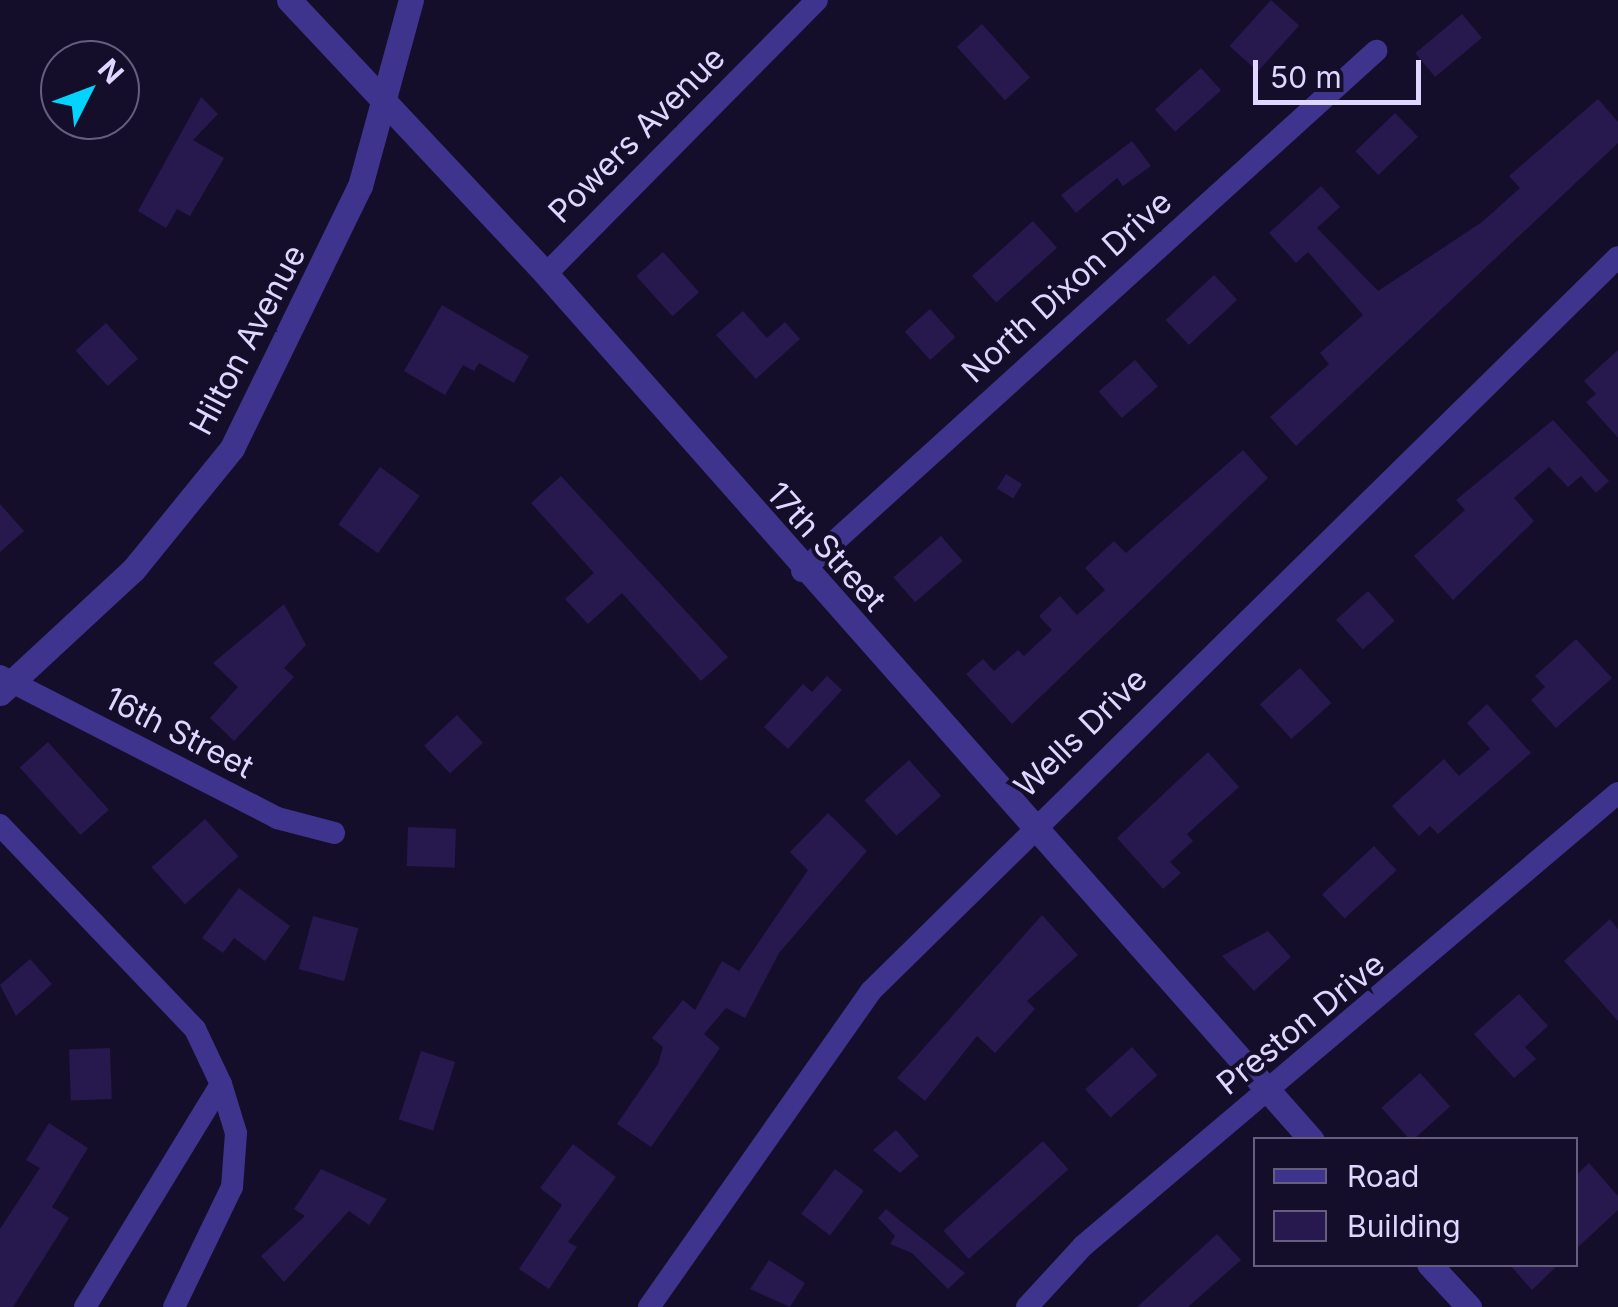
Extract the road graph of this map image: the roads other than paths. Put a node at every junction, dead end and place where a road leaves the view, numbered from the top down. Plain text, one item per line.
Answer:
1 (290, 0) edge
2 (411, 0) edge
3 (817, 0) edge
4 (1376, 51) dead end
5 (384, 103) junction
6 (1618, 257) edge
7 (546, 274) junction
8 (802, 572) junction
9 (4, 684) edge
10 (1618, 794) edge
11 (0, 825) edge
12 (1032, 825) junction
13 (334, 833) dead end
14 (221, 1084) junction
15 (1268, 1093) junction
16 (1309, 1137) edge
17 (1432, 1267) edge
18 (85, 1307) edge
19 (174, 1307) edge
20 (649, 1307) edge
21 (1028, 1307) edge
22 (1469, 1307) edge

1 - 5 street, 17th Street
2 - 5 street, Hilton Avenue
3 - 7 street, Powers Avenue
4 - 8 street, North Dixon Drive
5 - 7 street, 17th Street
5 - 9 street, Hilton Avenue
6 - 12 street, Wells Drive
7 - 8 street, 17th Street
8 - 12 street, 17th Street
9 - 13 street, 16th Street
10 - 15 street, Preston Drive
11 - 14 street
12 - 15 street, 17th Street
12 - 20 street, Wells Drive
14 - 18 street
14 - 19 street
15 - 16 street, 17th Street
15 - 21 street, Preston Drive
17 - 22 street

